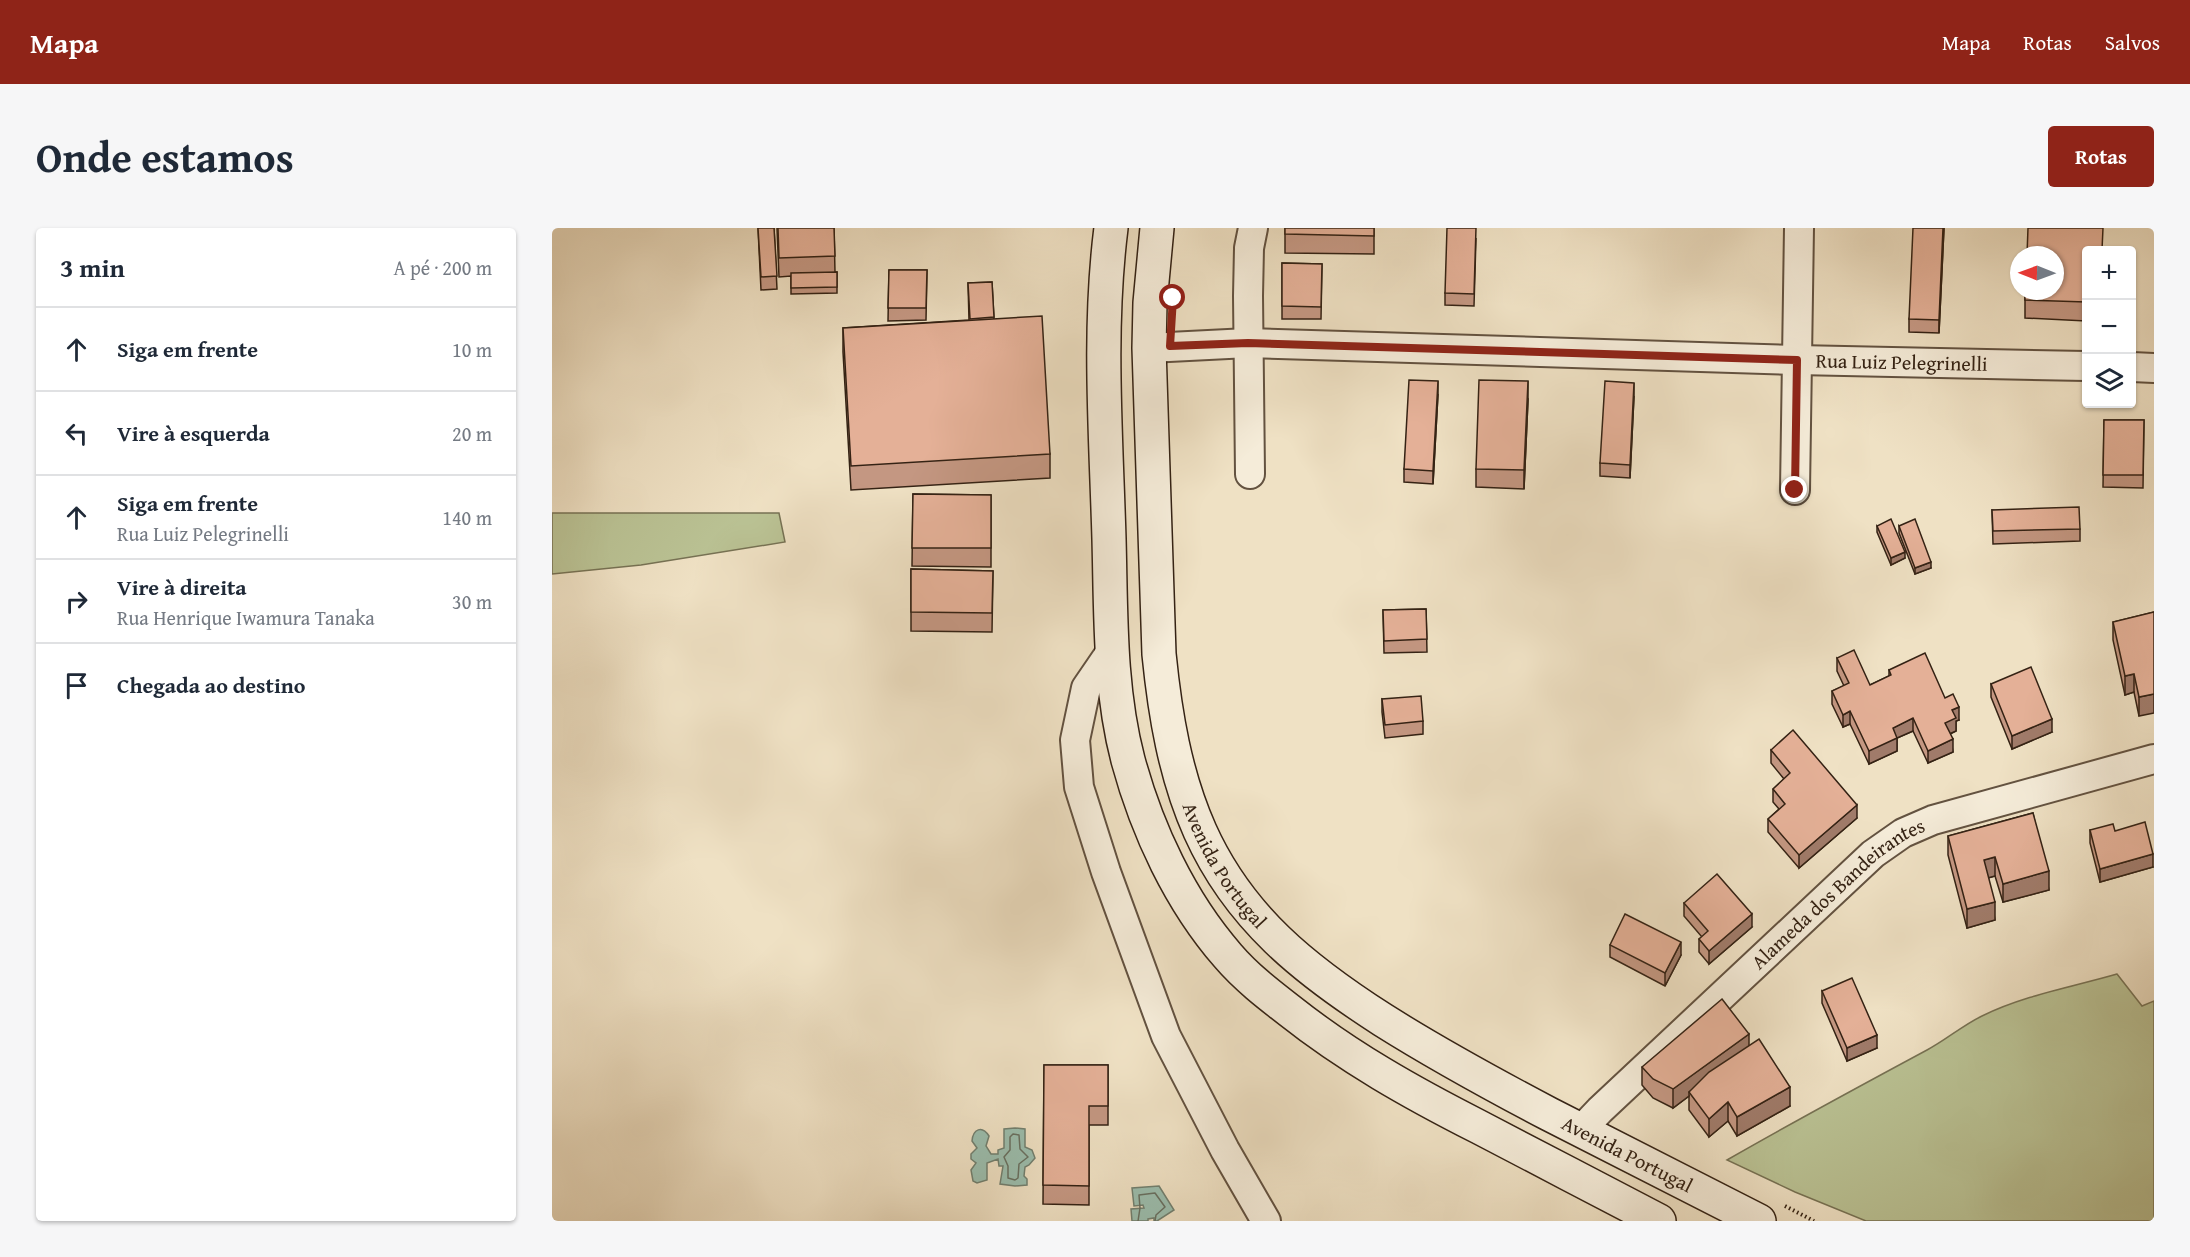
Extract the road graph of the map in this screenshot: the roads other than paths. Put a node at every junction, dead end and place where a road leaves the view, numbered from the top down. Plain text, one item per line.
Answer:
1 (1111, 228) edge
2 (1157, 228) edge
3 (1253, 228) edge
4 (1799, 228) edge
5 (1248, 343) junction
6 (1149, 348) junction
7 (1797, 360) junction
8 (2082, 366) edge
9 (2136, 367) edge
10 (2154, 368) edge
11 (1250, 474) dead end
12 (1795, 490) dead end
13 (1113, 650) junction
14 (2154, 759) edge
15 (1581, 1130) junction
16 (1772, 1214) edge
17 (1266, 1221) edge
18 (1659, 1221) edge

1 - 13 main road
2 - 6 main road, Avenida Portugal
3 - 5 street
4 - 7 street
5 - 6 street, Rua Luiz Pelegrinelli
5 - 7 street, Rua Luiz Pelegrinelli
5 - 11 street
6 - 15 main road, Avenida Portugal
7 - 8 street, Rua Luiz Pelegrinelli
7 - 12 street
9 - 10 street
13 - 17 street
13 - 18 main road
14 - 15 street, Alameda dos Bandeirantes
15 - 16 main road, Avenida Portugal

